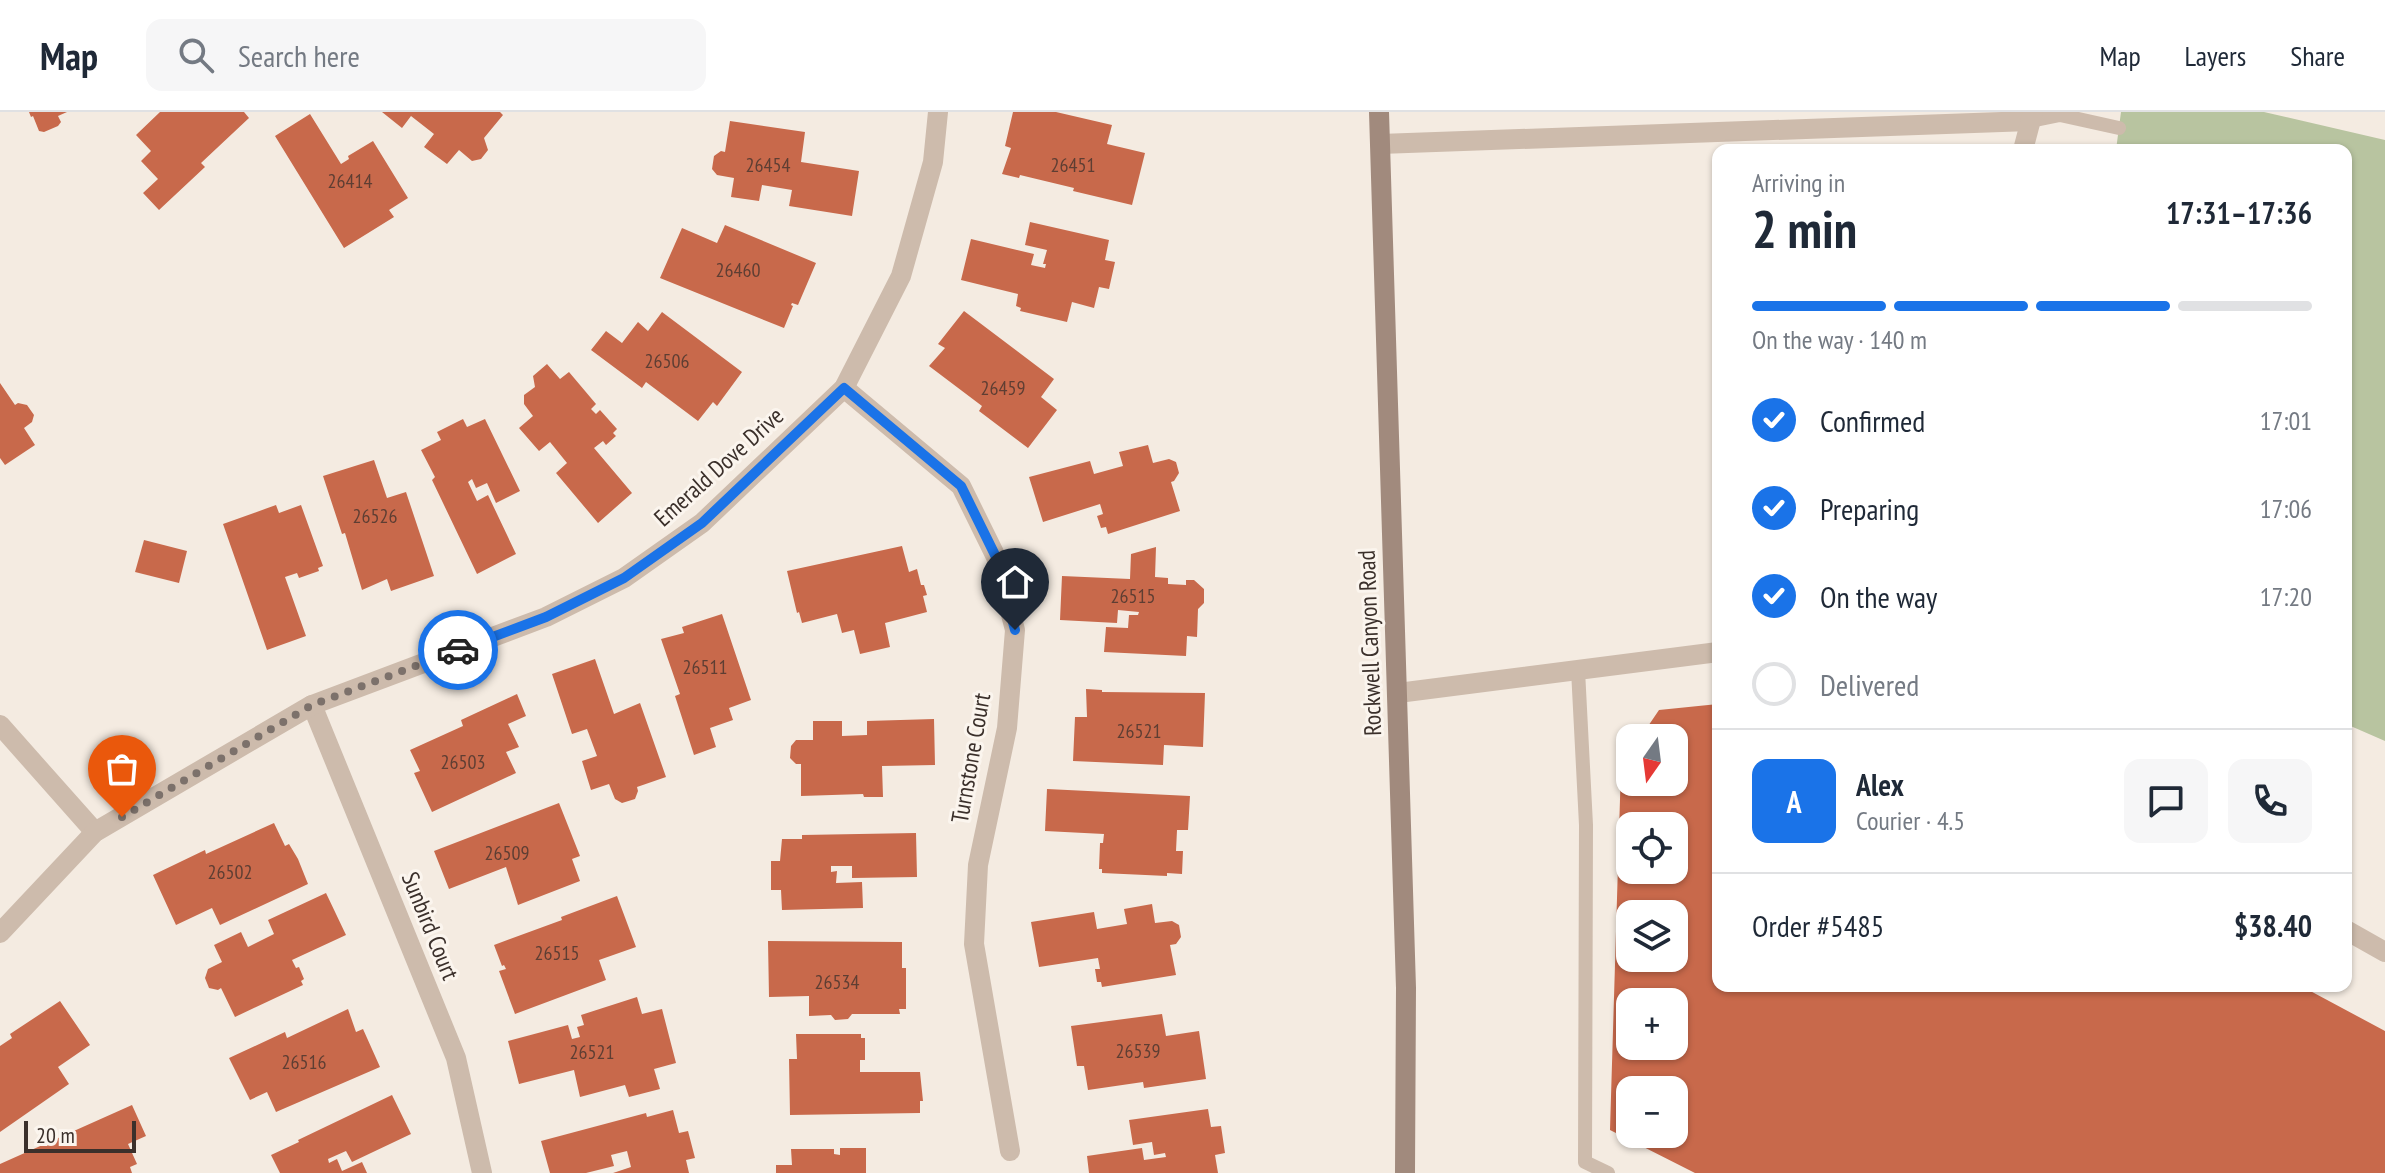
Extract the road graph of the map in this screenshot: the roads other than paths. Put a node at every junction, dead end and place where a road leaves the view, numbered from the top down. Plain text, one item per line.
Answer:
1 (938, 112) edge
2 (1379, 112) edge
3 (2032, 117) edge
4 (2119, 128) dead end
5 (1380, 144) junction
6 (2025, 144) edge
7 (844, 388) junction
8 (1712, 653) edge
9 (1578, 670) junction
10 (1398, 693) junction
11 (312, 705) junction
12 (0, 725) edge
13 (95, 832) junction
14 (0, 933) edge
15 (2352, 933) edge
16 (2385, 952) edge
17 (1010, 1151) dead end
18 (482, 1173) edge
19 (1405, 1173) edge
20 (1608, 1173) edge

1 - 7 street, Emerald Dove Drive
2 - 5 street, Rockwell Canyon Road
3 - 4 lane
3 - 5 street
3 - 6 street
5 - 10 street, Rockwell Canyon Road
7 - 11 street, Emerald Dove Drive
7 - 17 street, Turnstone Court
8 - 9 street
9 - 10 street
9 - 20 lane
10 - 19 street, Rockwell Canyon Road
11 - 13 street, Emerald Dove Drive
11 - 18 street, Sunbird Court
12 - 13 street
13 - 14 street, Emerald Dove Drive
15 - 16 street

